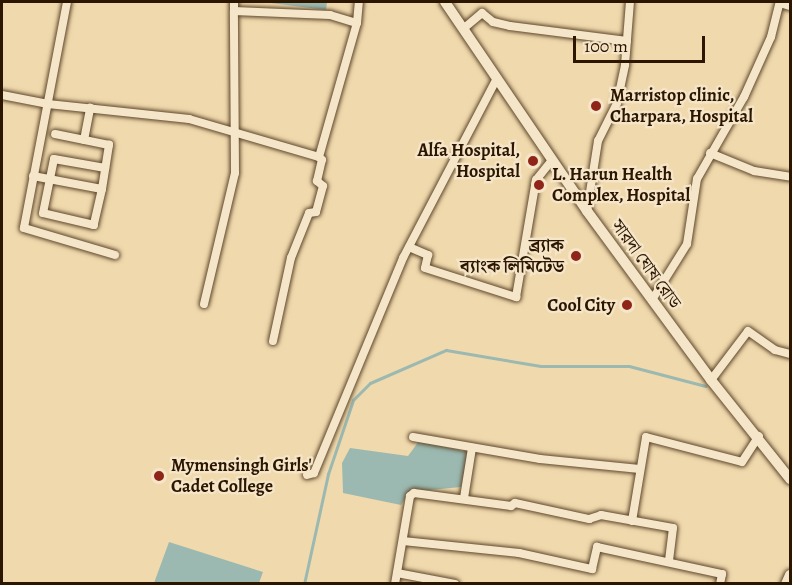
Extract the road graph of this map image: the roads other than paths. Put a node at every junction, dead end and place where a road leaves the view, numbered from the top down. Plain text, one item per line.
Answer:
1 (67, 2) edge
2 (234, 2) edge
3 (359, 2) edge
4 (447, 2) edge
5 (630, 2) edge
6 (780, 2) edge
7 (790, 6) edge
8 (234, 11) junction
9 (357, 23) junction
10 (464, 29) junction
11 (627, 41) junction
12 (497, 78) junction
13 (2, 95) edge
14 (48, 104) junction
15 (90, 108) junction
16 (237, 132) junction
17 (55, 134) dead end
18 (84, 140) junction
19 (710, 153) junction
20 (319, 157) junction
21 (552, 160) junction
22 (105, 168) junction
23 (33, 176) junction
24 (790, 177) edge
25 (50, 180) junction
26 (102, 189) junction
27 (587, 211) junction
28 (409, 247) junction
29 (115, 255) dead end
30 (652, 300) junction
31 (204, 304) dead end
32 (273, 340) dead end
33 (790, 354) edge
34 (711, 380) junction
35 (759, 436) junction
36 (413, 437) dead end
37 (472, 448) junction
38 (640, 469) junction
39 (307, 475) dead end
40 (790, 478) edge
41 (464, 498) junction
42 (632, 521) junction
43 (403, 541) junction
44 (669, 562) junction
45 (397, 573) junction
46 (790, 575) edge
47 (395, 584) edge
48 (455, 584) edge
49 (720, 584) edge
50 (786, 584) edge

1 - 14 street
2 - 8 street
3 - 9 street
4 - 10 main road, সারদা ঘোষ রোড
5 - 11 street
6 - 7 street
6 - 19 street
8 - 9 street
8 - 16 street
9 - 20 street
10 - 11 street
10 - 12 main road, সারদা ঘোষ রোড
11 - 27 street
12 - 21 main road, সারদা ঘোষ রোড
12 - 28 street
13 - 14 street
14 - 15 street
14 - 23 street
15 - 16 street
15 - 18 street
16 - 20 street
16 - 31 street
17 - 18 street
18 - 22 street
19 - 24 street
19 - 30 street
20 - 32 street
21 - 27 main road, সারদা ঘোষ রোড
21 - 28 street
22 - 25 street
22 - 26 street
23 - 25 street
23 - 29 street
25 - 26 street
25 - 26 street
27 - 30 main road, সারদা ঘোষ রোড
28 - 39 street
30 - 34 main road, সারদা ঘোষ রোড
33 - 34 street
34 - 35 main road, সারদা ঘোষ রোড
35 - 38 street
35 - 40 main road, সারদা ঘোষ রোড
36 - 37 street
37 - 38 street
37 - 41 street
38 - 42 street
41 - 42 street
41 - 43 street
42 - 44 street
43 - 44 street
43 - 45 street
44 - 49 street
45 - 47 street
45 - 48 street
46 - 50 main road

